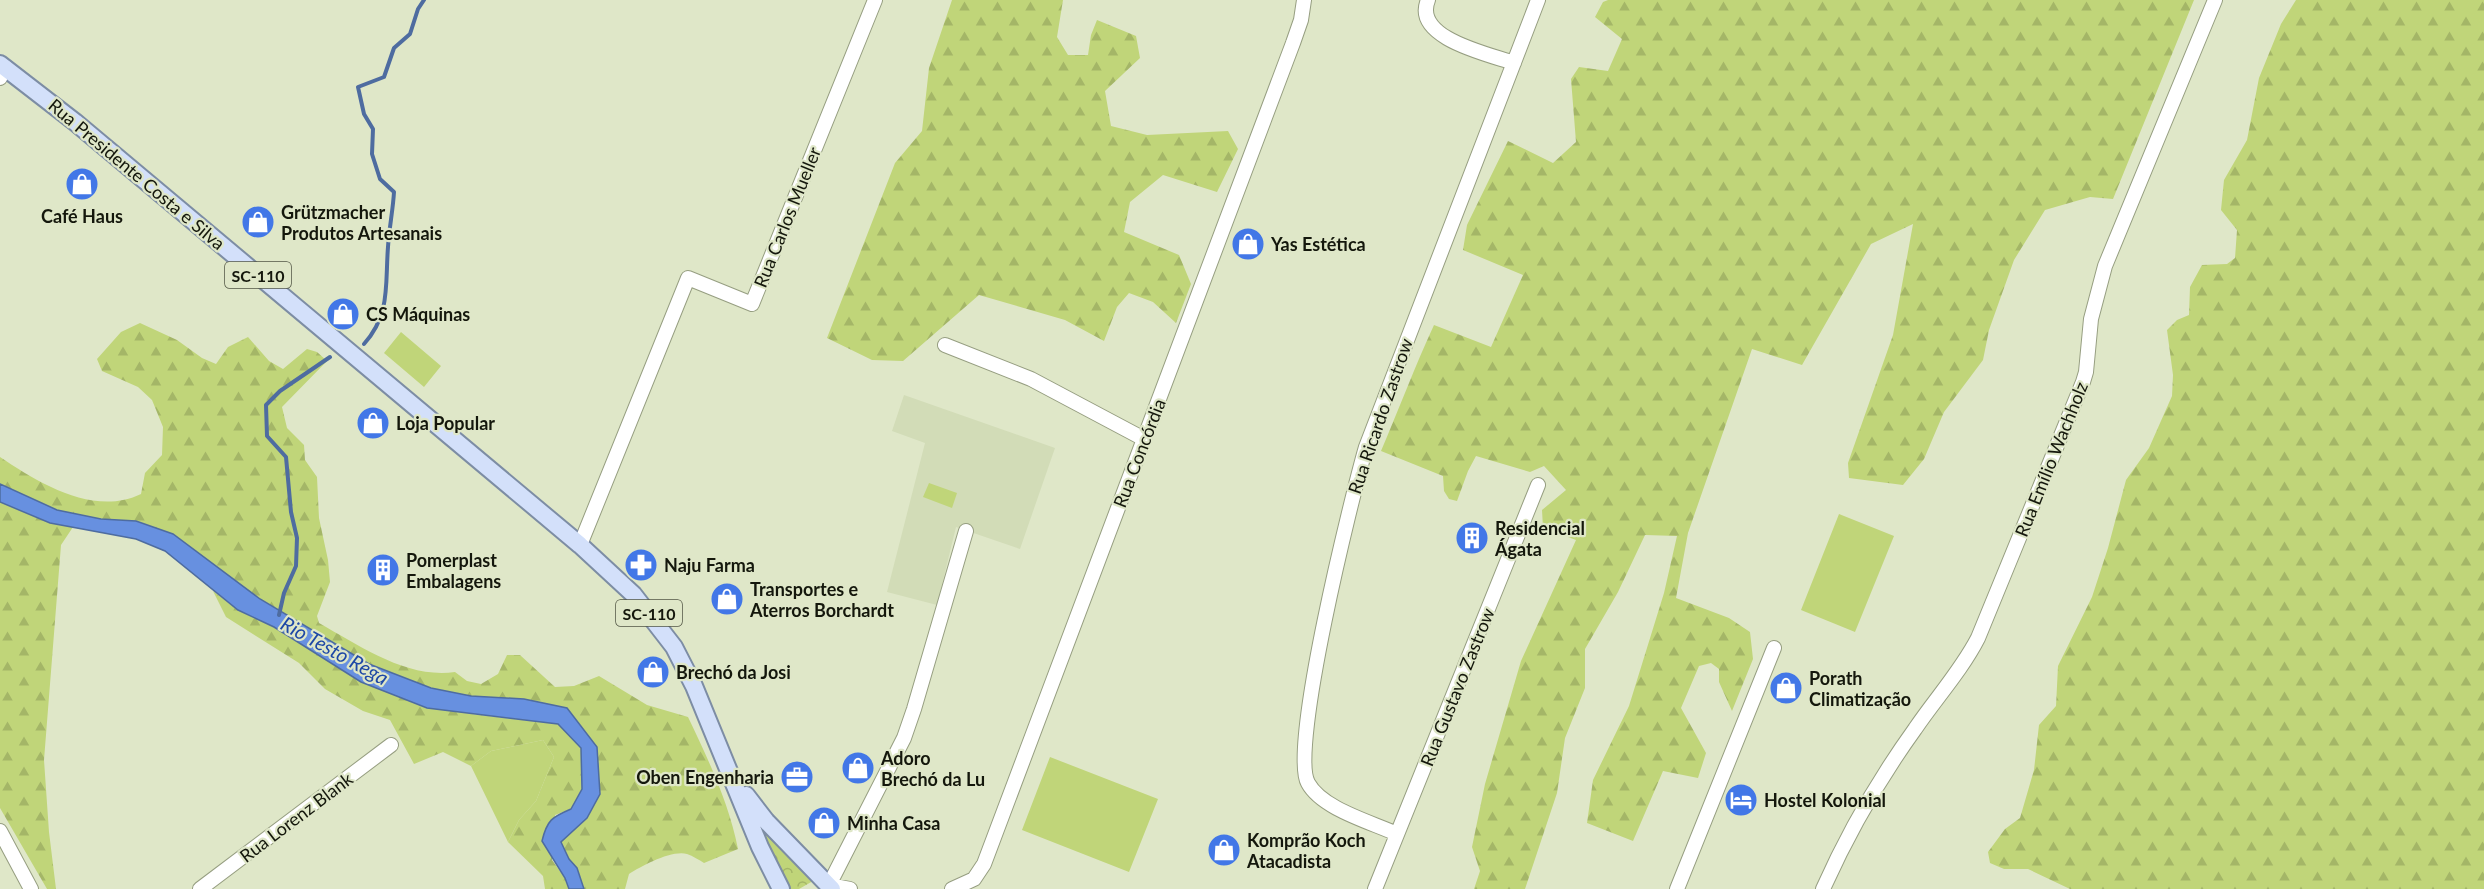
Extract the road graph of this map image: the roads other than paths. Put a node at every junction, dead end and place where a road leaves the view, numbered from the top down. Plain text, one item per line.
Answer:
1 (875, 0) edge
2 (1304, 0) edge
3 (1428, 0) edge
4 (1539, 0) edge
5 (2215, 0) edge
6 (1514, 63) junction
7 (2, 70) edge
8 (945, 345) dead end
9 (1144, 439) junction
10 (1538, 485) dead end
11 (966, 531) dead end
12 (580, 545) junction
13 (1774, 648) dead end
14 (391, 745) dead end
15 (732, 776) junction
16 (0, 831) edge
17 (1397, 834) junction
18 (826, 888) edge
19 (31, 889) edge
20 (200, 889) edge
21 (781, 889) edge
22 (850, 889) edge
23 (952, 889) edge
24 (1375, 889) edge
25 (1677, 889) edge
26 (1823, 889) edge

1 - 12 street, Rua Carlos Mueller
2 - 9 street, Rua Concórdia
3 - 6 street
4 - 6 street, Rua Ricardo Zastrow
5 - 26 street, Rua Emílio Wachholz
6 - 17 street, Rua Ricardo Zastrow
7 - 12 main road, Rua Presidente Costa e Silva / SC-110
8 - 9 street
9 - 23 street, Rua Concórdia
10 - 17 street, Rua Gustavo Zastrow
11 - 18 street
12 - 15 main road, Rua Presidente Costa e Silva / SC-110
13 - 25 street
14 - 20 street, Rua Lorenz Blank
15 - 18 main road, Rua Presidente Costa e Silva / SC-110
15 - 21 main road, Rua Presidente Costa e Silva / SC-110
16 - 19 street
17 - 24 street, Rua Gustavo Zastrow
18 - 22 street

